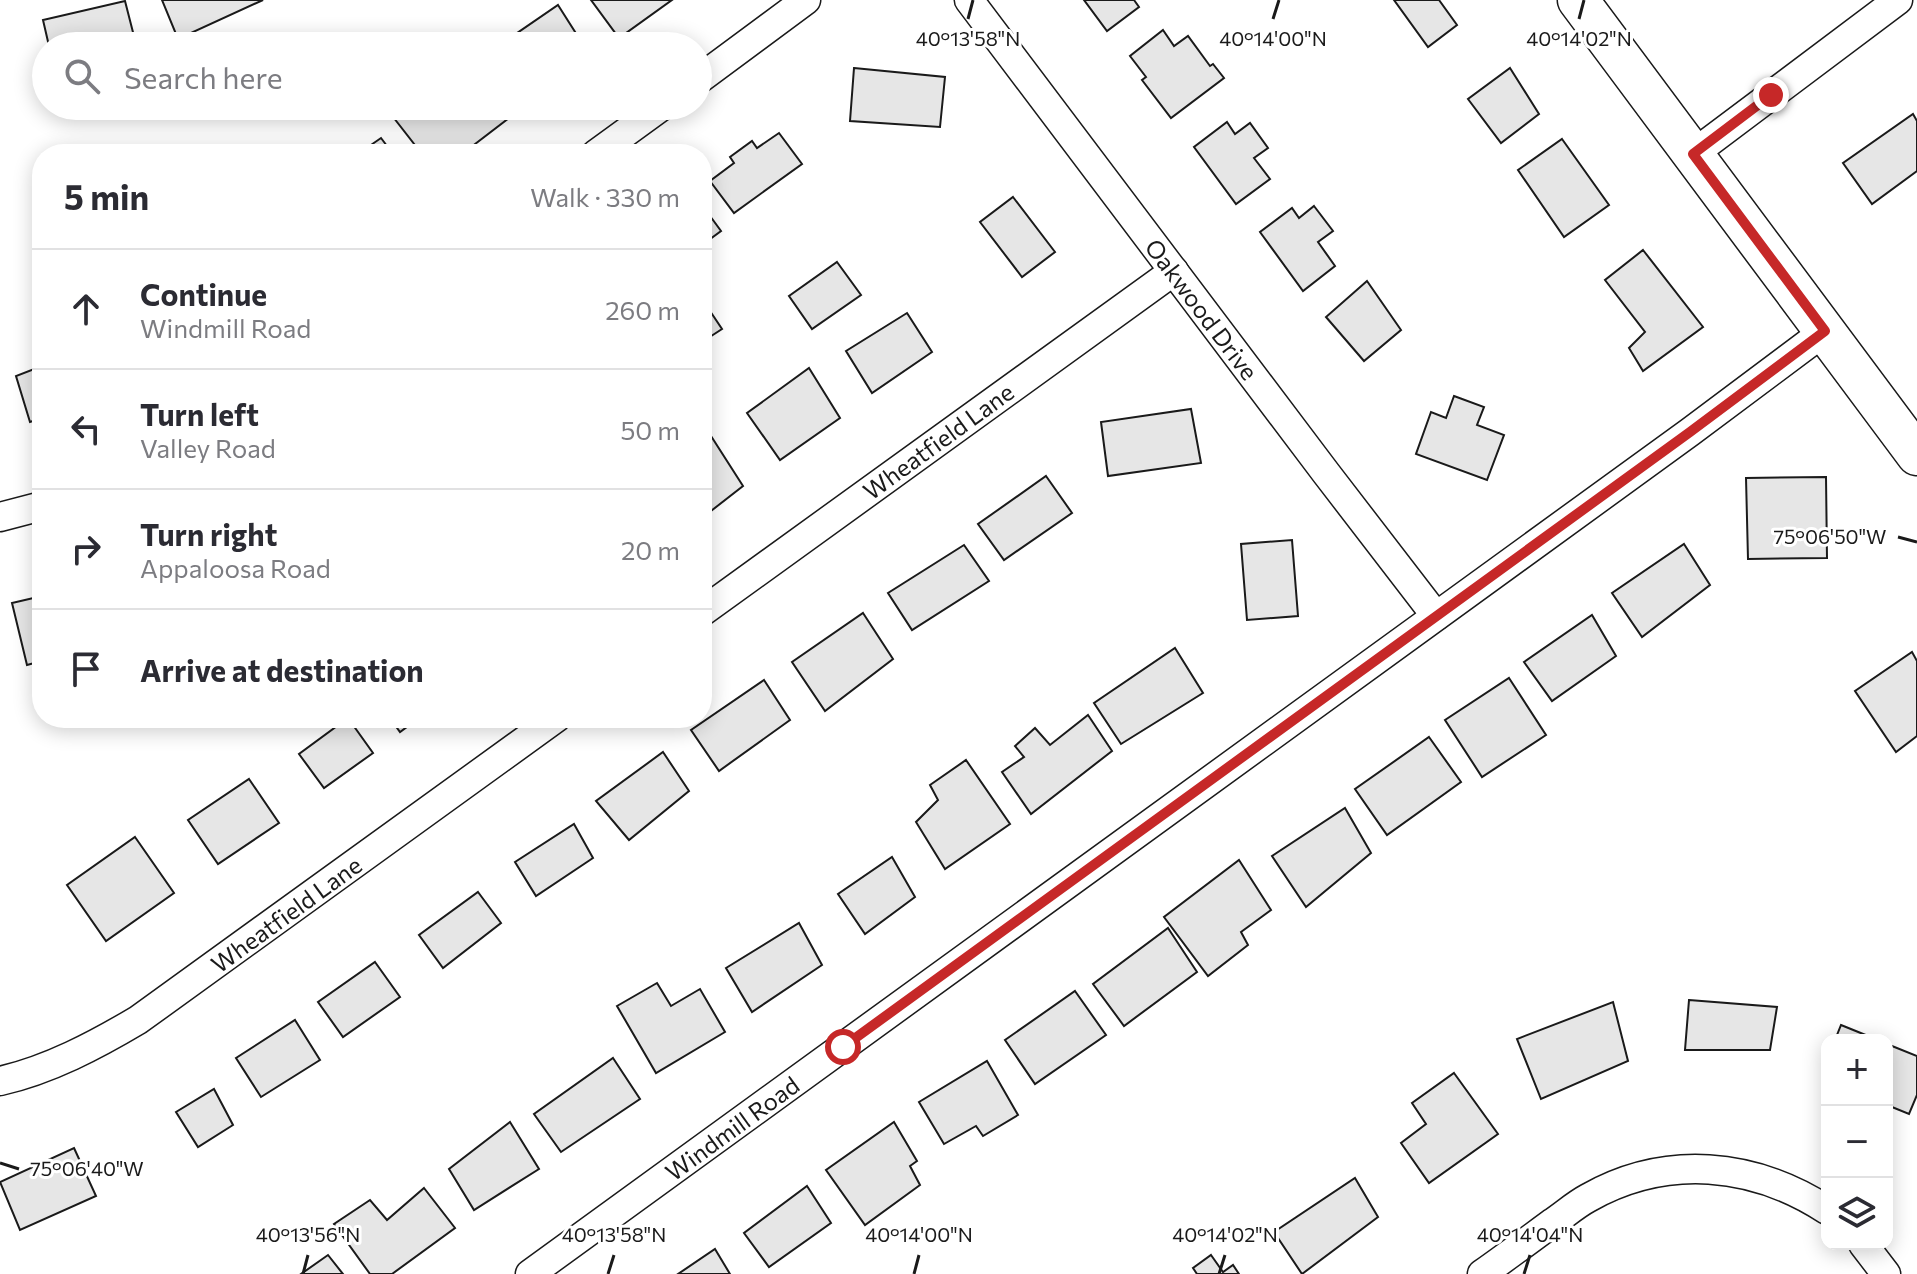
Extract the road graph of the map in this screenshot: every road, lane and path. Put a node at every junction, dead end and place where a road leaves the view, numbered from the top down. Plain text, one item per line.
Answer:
1 (806, 0) edge
2 (969, 0) edge
3 (1578, 0) edge
4 (1898, 0) edge
5 (712, 70) edge
6 (643, 120) edge
7 (610, 144) edge
8 (1693, 154) junction
9 (1174, 271) junction
10 (1825, 331) junction
11 (1917, 455) edge
12 (32, 509) edge
13 (0, 517) edge
14 (712, 605) edge
15 (1436, 616) junction
16 (542, 728) edge
17 (0, 1081) edge
18 (1821, 1206) edge
19 (1868, 1250) edge
20 (530, 1274) edge
21 (1482, 1274) edge
22 (1886, 1274) edge

1 - 5 street
2 - 9 street, Oakwood Drive
3 - 8 street
4 - 8 street
6 - 7 street
8 - 10 street
9 - 14 street, Wheatfield Lane
9 - 15 street, Oakwood Drive
10 - 11 street
10 - 15 street, Windmill Road
12 - 13 street
15 - 20 street, Windmill Road
16 - 17 street, Wheatfield Lane
18 - 21 street
19 - 22 street

